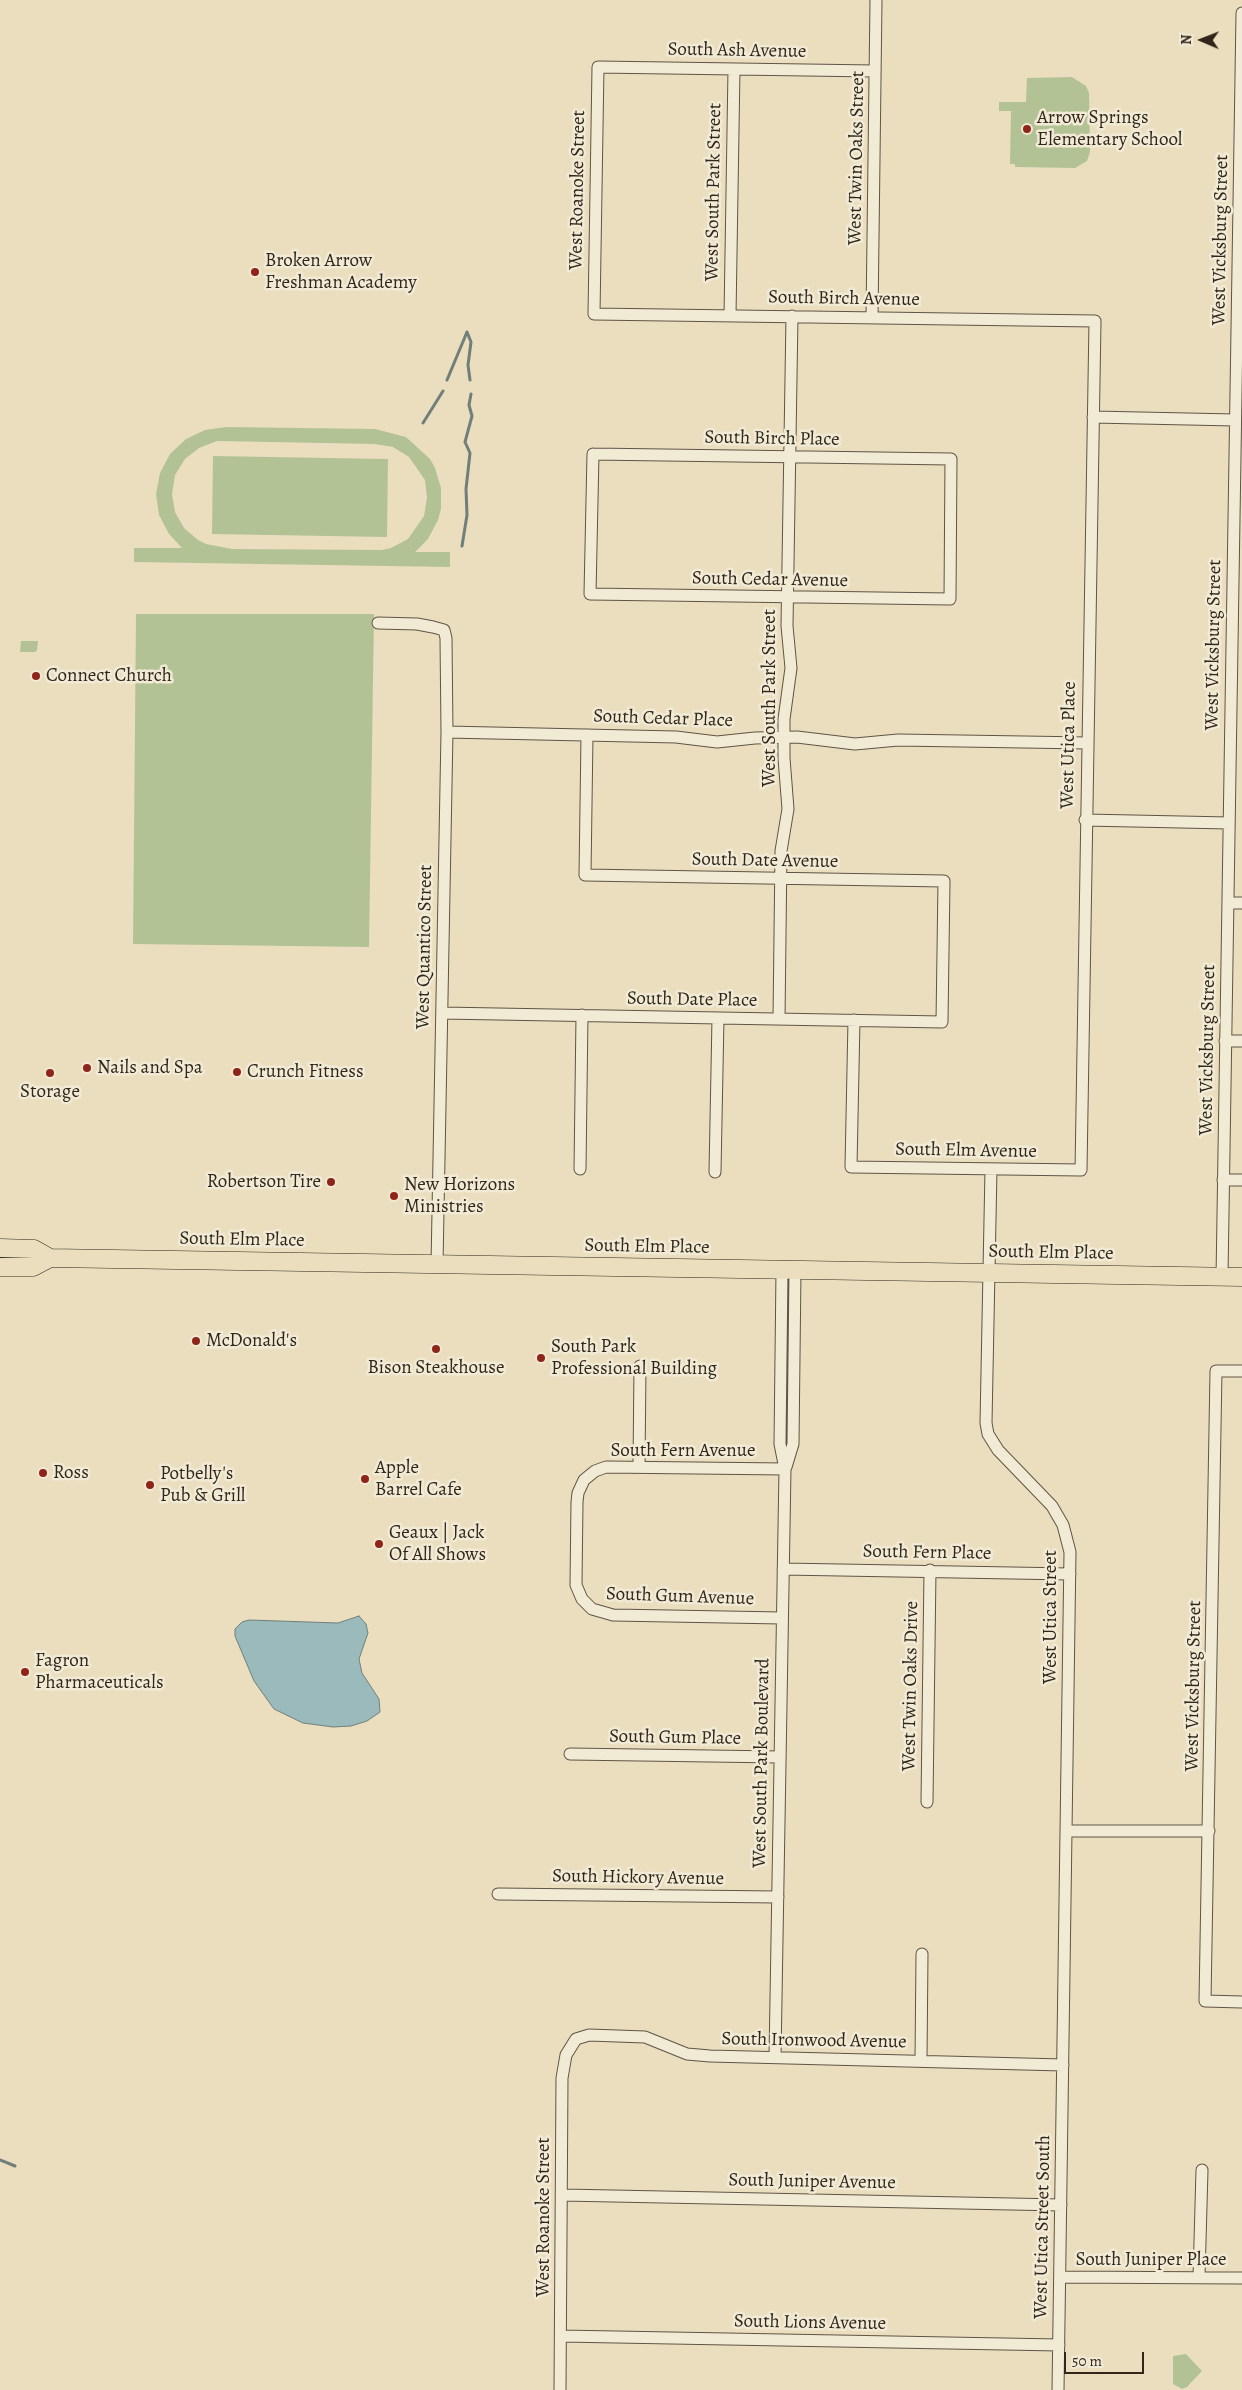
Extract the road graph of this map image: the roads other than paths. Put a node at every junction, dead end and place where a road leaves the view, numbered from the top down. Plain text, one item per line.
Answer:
1 (876, 0) edge
2 (1242, 13) edge
3 (598, 67) joint
4 (734, 69) junction
5 (1242, 69) edge
6 (875, 71) junction
7 (1240, 208) edge
8 (594, 314) joint
9 (730, 316) junction
10 (792, 316) junction
11 (872, 317) junction
12 (1095, 321) joint
13 (1239, 348) edge
14 (1093, 417) junction
15 (1235, 420) junction
16 (790, 457) junction
17 (1238, 487) edge
18 (590, 594) joint
19 (787, 598) junction
20 (950, 600) joint
21 (378, 623) dead end
22 (1237, 625) edge
23 (447, 732) junction
24 (587, 735) junction
25 (784, 738) junction
26 (1087, 743) junction
27 (1236, 764) edge
28 (1085, 820) junction
29 (1229, 822) junction
30 (781, 879) junction
31 (1228, 903) junction
32 (1242, 903) edge
33 (442, 1013) junction
34 (582, 1015) junction
35 (718, 1018) junction
36 (779, 1019) junction
37 (854, 1020) junction
38 (942, 1022) joint
39 (1225, 1041) junction
40 (1242, 1042) edge
41 (580, 1169) dead end
42 (991, 1169) junction
43 (1081, 1170) joint
44 (715, 1172) dead end
45 (1223, 1180) junction
46 (1242, 1180) edge
47 (0, 1248) edge
48 (50, 1258) junction
49 (437, 1264) junction
50 (0, 1267) edge
51 (789, 1270) junction
52 (989, 1273) junction
53 (1222, 1277) junction
54 (1242, 1277) edge
55 (640, 1366) dead end
56 (1242, 1371) edge
57 (639, 1466) junction
58 (785, 1469) junction
59 (584, 1480) joint
60 (783, 1568) junction
61 (930, 1570) junction
62 (1070, 1574) junction
63 (782, 1618) junction
64 (570, 1754) dead end
65 (780, 1757) junction
66 (927, 1802) dead end
67 (1066, 1831) junction
68 (1209, 1831) junction
69 (498, 1894) dead end
70 (778, 1897) junction
71 (922, 1954) dead end
72 (1242, 2002) edge
73 (571, 2045) joint
74 (775, 2057) junction
75 (921, 2060) junction
76 (1063, 2064) junction
77 (1202, 2170) dead end
78 (563, 2195) junction
79 (1061, 2205) junction
80 (1060, 2277) junction
81 (1199, 2277) junction
82 (1242, 2278) edge
83 (561, 2336) junction
84 (1059, 2345) junction
85 (560, 2390) edge
86 (1058, 2390) edge

1 - 6 street, West Twin Oaks Street
2 - 5 street, West Vicksburg Street
3 - 4 street, South Ash Avenue
3 - 8 street, West Roanoke Street
4 - 6 street, South Ash Avenue
4 - 9 street, West South Park Street
5 - 7 street, West Vicksburg Street
6 - 11 street, West Twin Oaks Street
7 - 13 street, West Vicksburg Street
8 - 9 street, South Birch Avenue
9 - 10 street, South Birch Avenue
10 - 11 street, South Birch Avenue
10 - 16 street, West South Park Street
11 - 12 street, South Birch Avenue
12 - 14 street, West Utica Place
13 - 15 street, West Vicksburg Street
14 - 15 street
14 - 26 street, West Utica Place
15 - 17 street, West Vicksburg Street
16 - 18 street, South Birch Place
16 - 19 street, West South Park Street
16 - 20 street, South Birch Place
17 - 22 street, West Vicksburg Street
18 - 19 street, South Cedar Avenue
19 - 20 street, South Cedar Avenue
19 - 25 street, West South Park Street
21 - 23 street, West Quantico Street
22 - 27 street, West Vicksburg Street
23 - 24 street, South Cedar Place
23 - 33 street, West Quantico Street
24 - 25 street, South Cedar Place
24 - 30 street, South Date Avenue
25 - 26 street, South Cedar Place
25 - 30 street, West South Park Street
26 - 28 street, West Utica Place
27 - 29 street, West Vicksburg Street
28 - 29 street
28 - 43 street, West Utica Place
29 - 31 street, West Vicksburg Street
30 - 36 street, West South Park Street
30 - 38 street, South Date Avenue
31 - 32 street
31 - 39 street, West Vicksburg Street
33 - 34 street, South Date Place
33 - 49 street, West Quantico Street
34 - 35 street, South Date Place
34 - 41 street
35 - 36 street, South Date Place
35 - 44 street
36 - 37 street, South Date Place
37 - 38 street, South Date Place
37 - 42 street, South Elm Avenue
39 - 40 street
39 - 45 street, West Vicksburg Street
42 - 43 street, South Elm Avenue
42 - 52 street, West Utica Street
45 - 46 street
45 - 53 street, West Vicksburg Street
47 - 48 main road, South Elm Place
48 - 49 main road, South Elm Place
48 - 50 main road, South Elm Place
49 - 51 main road, South Elm Place
51 - 52 main road, South Elm Place
51 - 58 street, West South Park Boulevard
52 - 53 main road, South Elm Place
52 - 62 street, West Utica Street
53 - 54 main road, South Elm Place
55 - 57 street
56 - 68 street, West Vicksburg Street
57 - 58 street, South Fern Avenue
57 - 59 street, South Fern Avenue
58 - 60 street, West South Park Boulevard
59 - 63 street, South Gum Avenue
60 - 61 street, South Fern Place
60 - 63 street, West South Park Boulevard
61 - 62 street, South Fern Place
61 - 66 street, West Twin Oaks Drive
62 - 67 street, West Utica Street
63 - 65 street, West South Park Boulevard
64 - 65 street, South Gum Place
65 - 70 street, West South Park Boulevard
67 - 68 street
67 - 76 street, West Utica Street
68 - 72 street, West Vicksburg Street
69 - 70 street, South Hickory Avenue
70 - 74 street, West South Park Boulevard
71 - 75 street
73 - 74 street, South Ironwood Avenue
73 - 78 street, West Roanoke Street
74 - 75 street, South Ironwood Avenue
75 - 76 street, South Ironwood Avenue
76 - 79 street, West Utica Street South
77 - 81 street
78 - 79 street, South Juniper Avenue
78 - 83 street, West Roanoke Street
79 - 80 street, West Utica Street South
80 - 81 street, South Juniper Place
80 - 84 street, West Utica Street South
81 - 82 street, South Juniper Place
83 - 84 street, South Lions Avenue
83 - 85 street, West Roanoke Street
84 - 86 street, West Utica Street South

